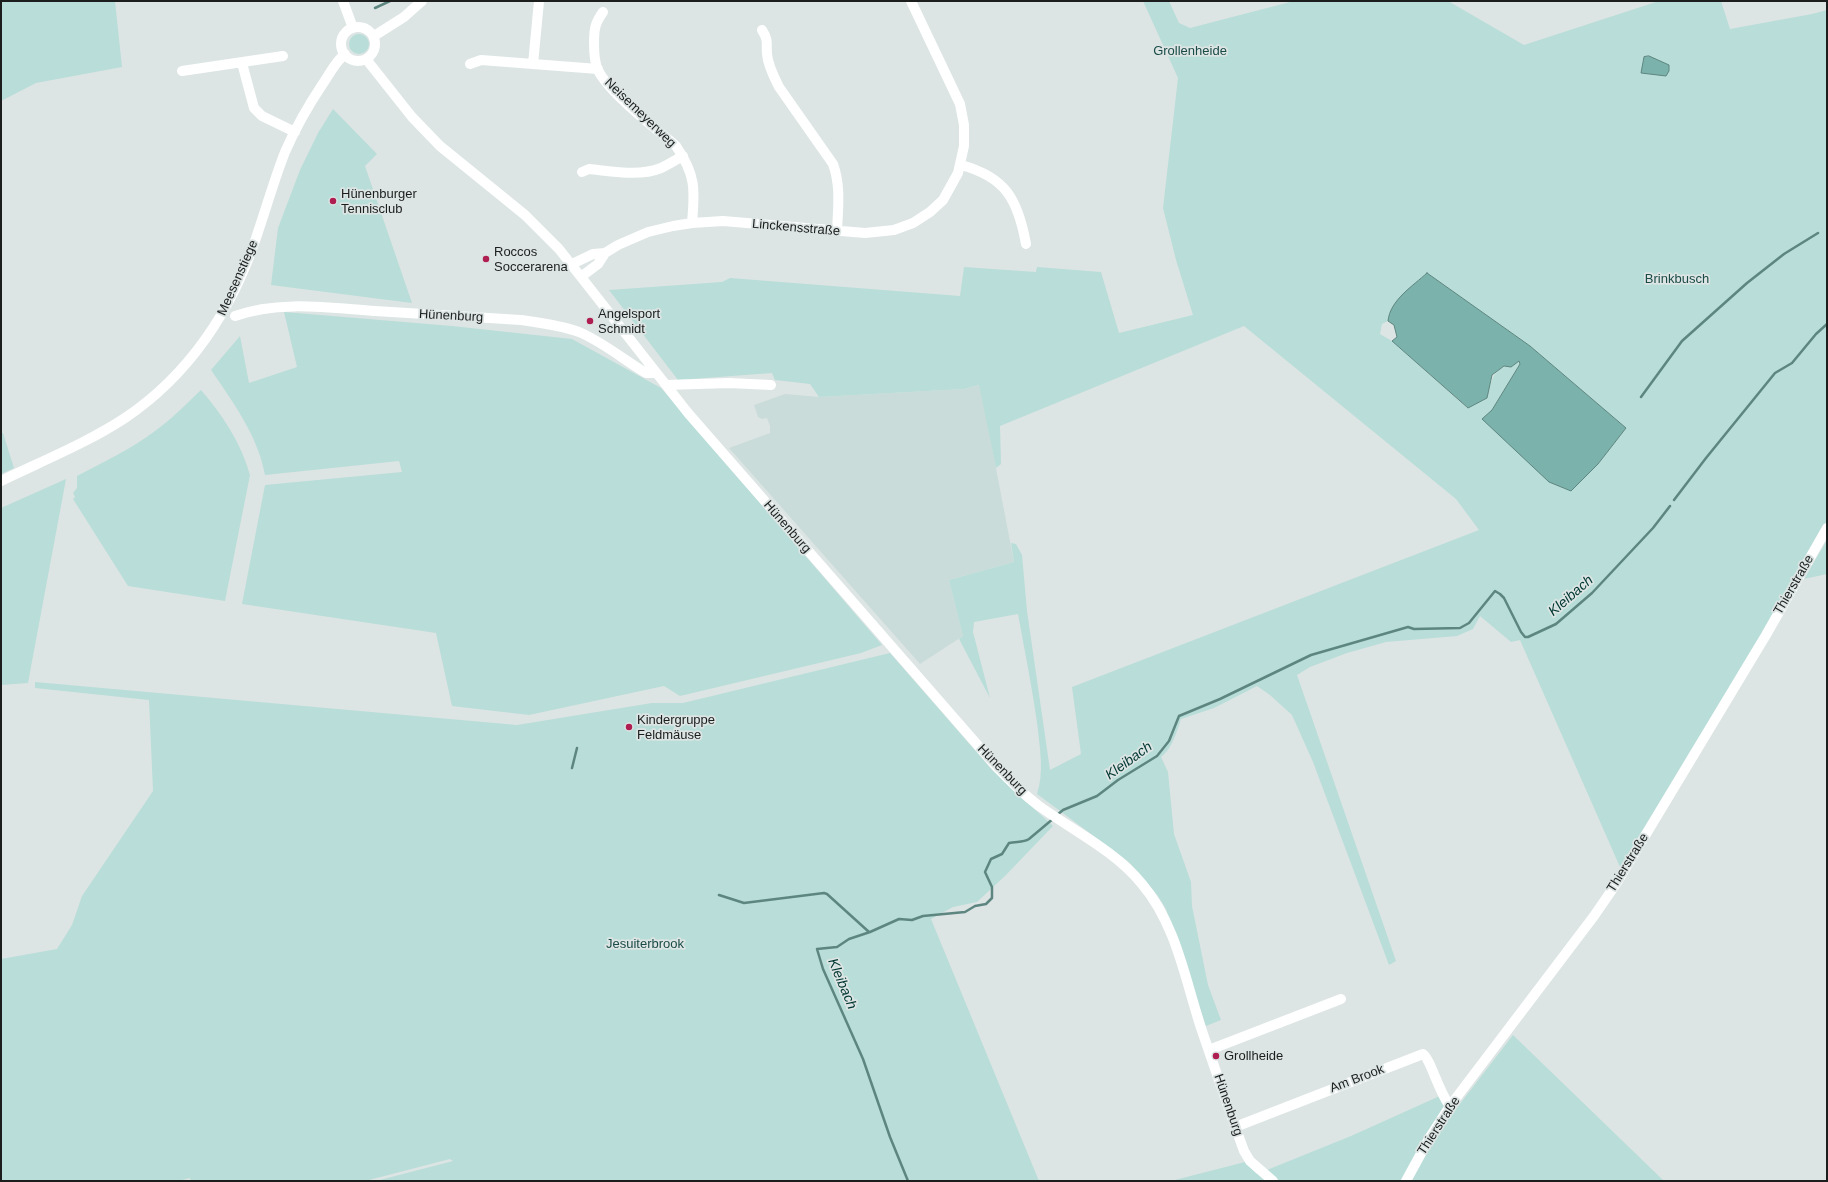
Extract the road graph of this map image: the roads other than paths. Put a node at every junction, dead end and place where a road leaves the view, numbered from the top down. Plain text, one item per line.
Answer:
1 (343, 1) edge
2 (422, 1) edge
3 (539, 1) edge
4 (911, 1) edge
5 (603, 12) dead end
6 (353, 28) junction
7 (762, 30) dead end
8 (374, 36) junction
9 (346, 54) junction
10 (284, 56) dead end
11 (366, 59) junction
12 (242, 63) junction
13 (470, 64) dead end
14 (533, 64) junction
15 (598, 69) junction
16 (182, 71) dead end
17 (295, 132) junction
18 (683, 156) junction
19 (961, 164) junction
20 (582, 172) dead end
21 (692, 223) junction
22 (837, 231) junction
23 (1026, 244) dead end
24 (605, 253) junction
25 (572, 264) junction
26 (582, 276) junction
27 (235, 316) dead end
28 (656, 373) junction
29 (666, 385) junction
30 (771, 385) dead end
31 (1, 481) edge
32 (1827, 528) edge
33 (1341, 999) dead end
34 (1209, 1050) junction
35 (1450, 1106) junction
36 (1236, 1127) junction
37 (1273, 1181) edge
38 (1406, 1181) edge

1 - 6 street
2 - 8 street
3 - 14 street
4 - 19 street, Linckensstraße
5 - 15 street, Neisemeyerweg
6 - 8 street
6 - 9 street
7 - 22 street
8 - 11 street
9 - 11 street
9 - 17 street, Meesenstiege
10 - 12 street
11 - 25 street, Hünenburg
12 - 16 street
12 - 17 street
13 - 14 street, Neisemeyerweg
14 - 15 street, Neisemeyerweg
15 - 18 street, Neisemeyerweg
17 - 31 street, Meesenstiege
18 - 20 street, Neisemeyerweg
18 - 21 street, Neisemeyerweg
19 - 22 street, Linckensstraße
19 - 23 street
21 - 22 street, Linckensstraße
21 - 24 street, Linckensstraße
24 - 25 street, Linckensstraße
24 - 26 street, Linckensstraße
25 - 26 street, Hünenburg
26 - 28 street, Hünenburg
27 - 28 street, Hünenburg
28 - 29 street, Hünenburg
29 - 30 street
29 - 34 street, Hünenburg
32 - 35 street, Thierstraße
33 - 34 street
34 - 36 street, Hünenburg
35 - 36 street, Am Brook
35 - 38 street, Thierstraße
36 - 37 street, Hünenburg

